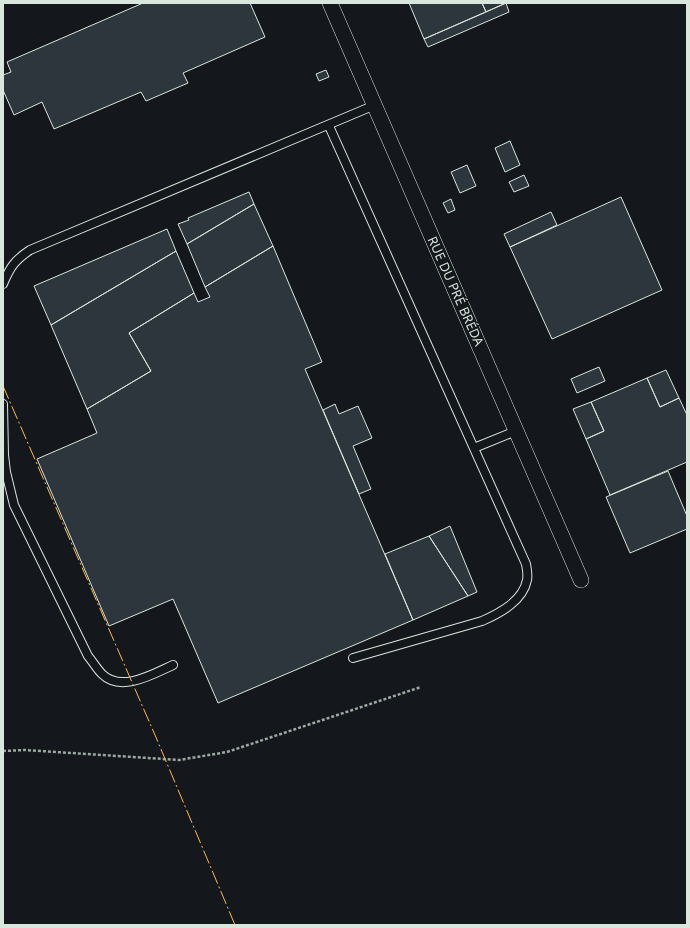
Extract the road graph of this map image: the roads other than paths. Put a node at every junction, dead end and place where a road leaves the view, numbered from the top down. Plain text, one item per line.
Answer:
1 (330, 3) edge
2 (375, 105) junction
3 (329, 126) junction
4 (3, 284) edge
5 (3, 404) edge
6 (516, 431) junction
7 (474, 448) junction
8 (581, 580) dead end
9 (353, 658) dead end
10 (173, 665) dead end

1 - 2 street, RUE DU PRÉ BRÉDA
2 - 3 lane
2 - 6 street, RUE DU PRÉ BRÉDA
3 - 4 lane
3 - 7 lane
5 - 10 lane
6 - 7 lane
6 - 8 street, RUE DU PRÉ BRÉDA
7 - 9 lane

